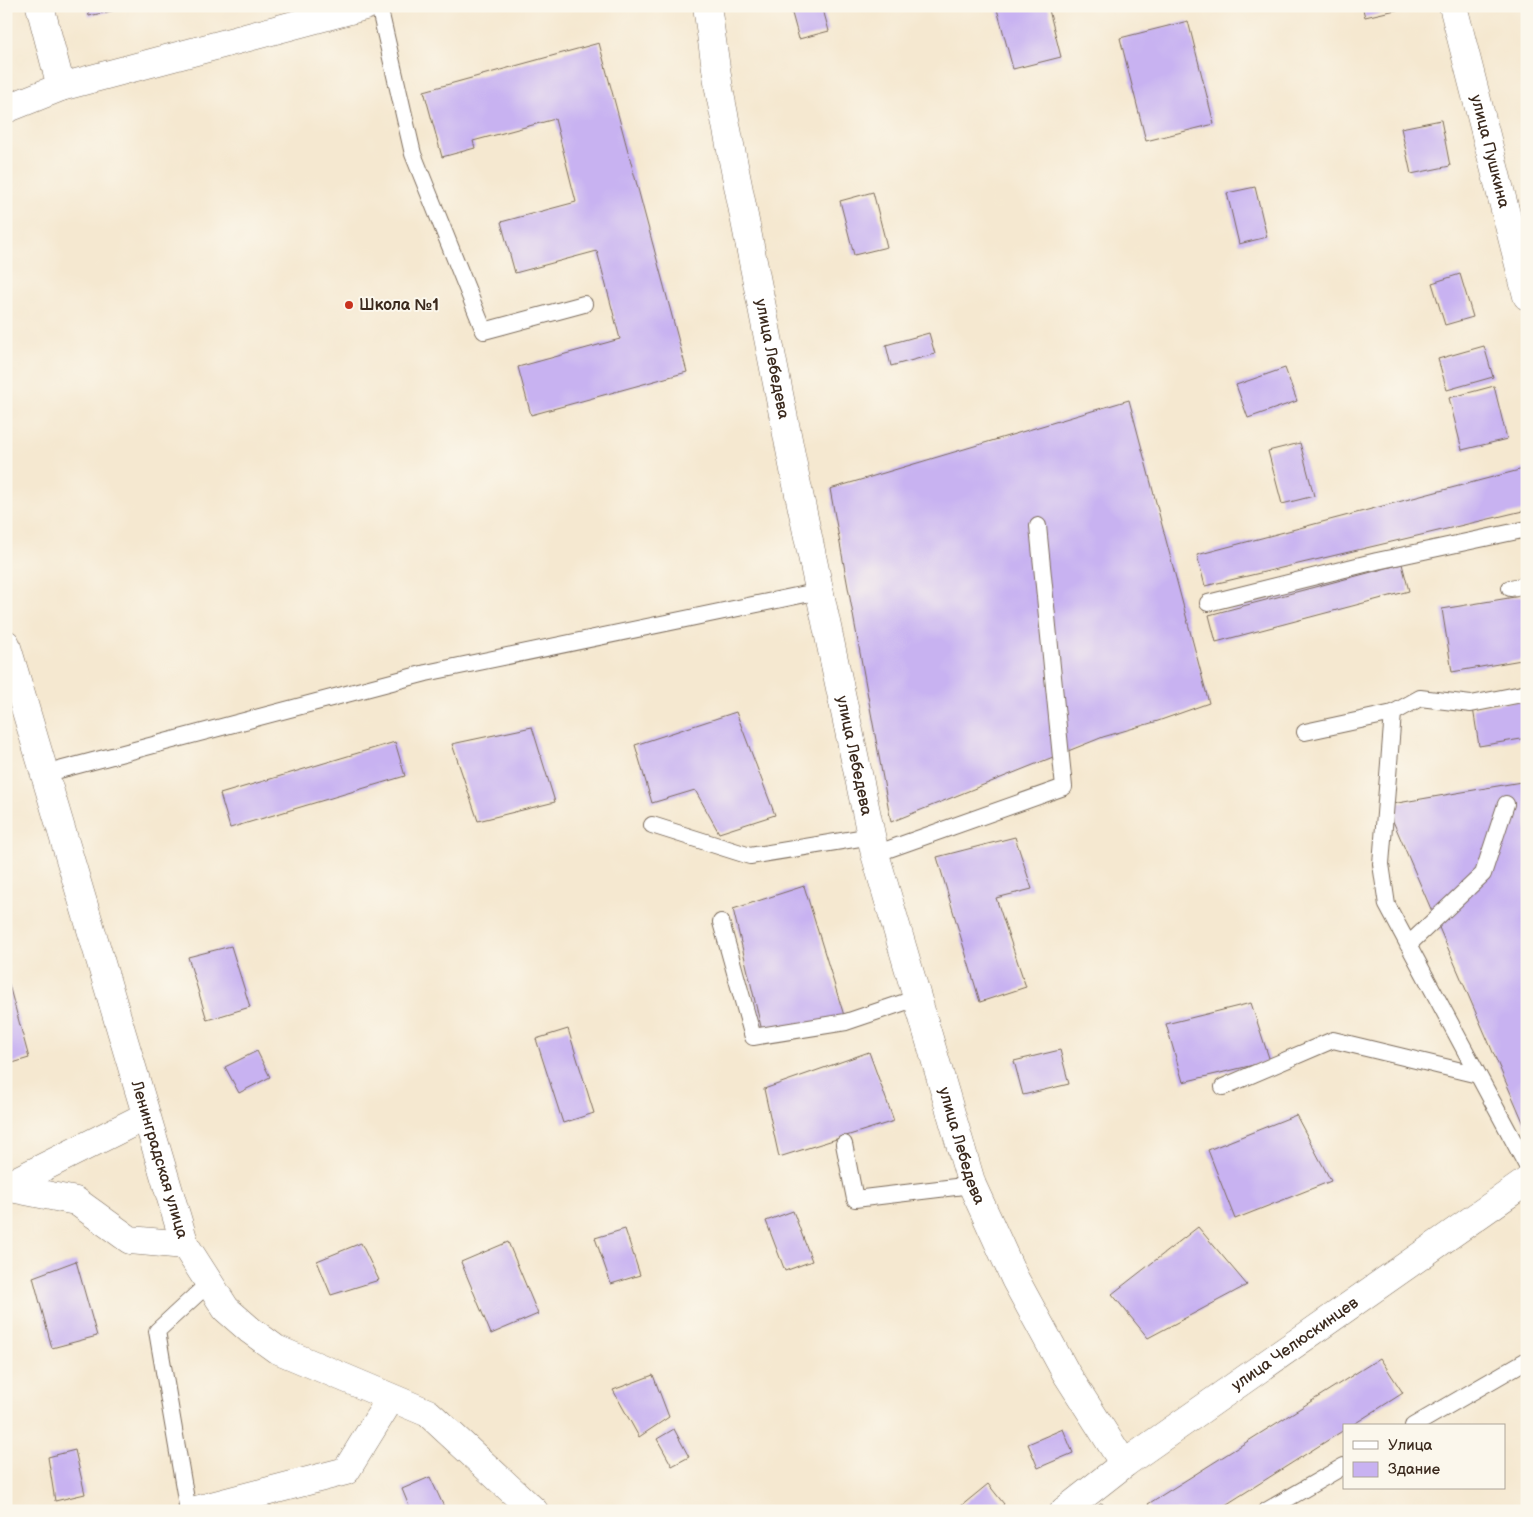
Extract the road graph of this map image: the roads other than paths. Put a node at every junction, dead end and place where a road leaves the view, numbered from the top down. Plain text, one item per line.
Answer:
1 (40, 6) edge
2 (365, 6) edge
3 (379, 6) edge
4 (707, 6) edge
5 (1453, 6) edge
6 (61, 87) junction
7 (6, 109) edge
8 (1527, 296) edge
9 (584, 304) dead end
10 (1038, 526) dead end
11 (1527, 528) edge
12 (1527, 585) edge
13 (1510, 588) dead end
14 (820, 590) junction
15 (1208, 603) dead end
16 (6, 644) edge
17 (1527, 693) edge
18 (1394, 713) junction
19 (1305, 732) dead end
20 (44, 774) junction
21 (1506, 804) dead end
22 (652, 825) dead end
23 (874, 845) junction
24 (721, 922) dead end
25 (1408, 945) junction
26 (917, 998) junction
27 (1478, 1075) junction
28 (1223, 1087) dead end
29 (146, 1116) junction
30 (844, 1144) dead end
31 (1527, 1166) edge
32 (1527, 1181) edge
33 (972, 1185) junction
34 (6, 1187) edge
35 (185, 1245) junction
36 (209, 1283) junction
37 (1527, 1360) edge
38 (391, 1398) junction
39 (1416, 1424) edge
40 (1124, 1464) junction
41 (1343, 1467) edge
42 (188, 1511) edge
43 (192, 1511) edge
44 (534, 1511) edge
45 (1064, 1511) edge
46 (1266, 1511) edge

1 - 6 street
2 - 6 street
3 - 9 lane
4 - 14 street, улица Лебедева
5 - 8 street, улица Пушкина
6 - 7 street
10 - 23 lane
11 - 15 lane
12 - 13 lane
14 - 20 lane
14 - 23 street, улица Лебедева
16 - 20 street, Ленинградская улица
17 - 18 lane
18 - 19 lane
18 - 25 lane
20 - 29 street, Ленинградская улица
21 - 25 lane
22 - 23 lane
23 - 26 street, улица Лебедева
24 - 26 lane
25 - 27 lane
26 - 33 street, улица Лебедева
27 - 28 lane
27 - 31 lane
29 - 34 street
29 - 35 street, Ленинградская улица
30 - 33 lane
32 - 40 street, улица Челюскинцев
33 - 40 street, улица Лебедева
34 - 35 street
35 - 36 street, Ленинградская улица
36 - 38 street, Ленинградская улица
36 - 42 lane
37 - 39 lane
38 - 43 street
38 - 44 street, Ленинградская улица
40 - 45 street, улица Челюскинцев
41 - 46 lane

